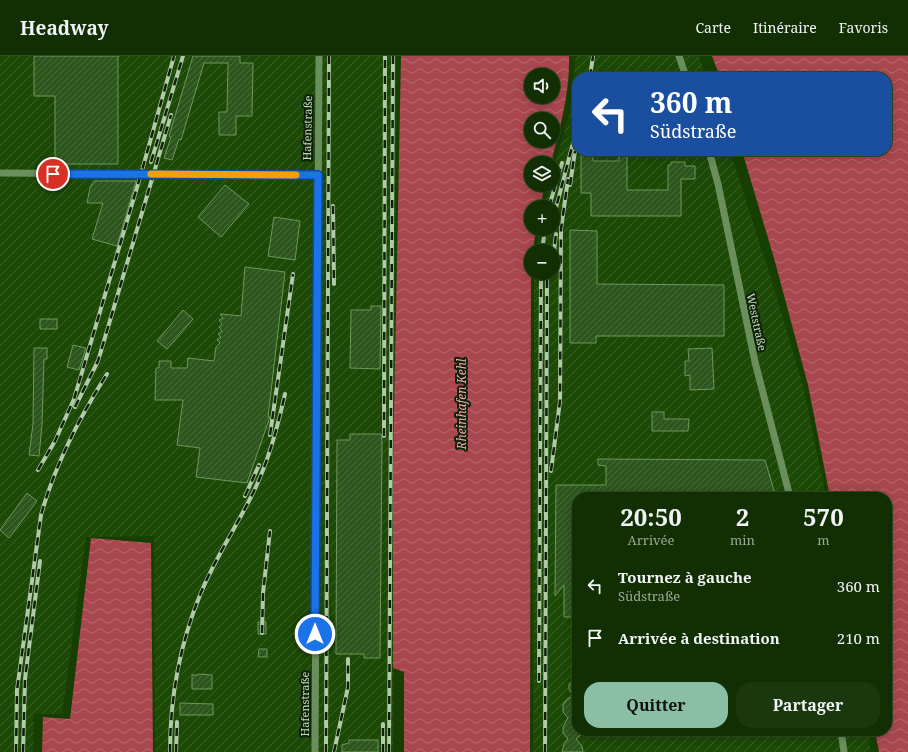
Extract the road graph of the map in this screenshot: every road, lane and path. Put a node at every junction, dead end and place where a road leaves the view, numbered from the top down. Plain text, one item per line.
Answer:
1 (319, 56) edge
2 (679, 56) edge
3 (684, 72) edge
4 (710, 156) edge
5 (0, 173) edge
6 (318, 175) junction
7 (789, 492) edge
8 (842, 736) edge
9 (315, 752) edge
10 (844, 752) edge

1 - 6 street, Hafenstraße
2 - 3 street
4 - 7 street, Weststraße
5 - 6 street
6 - 9 street, Hafenstraße
8 - 10 street

